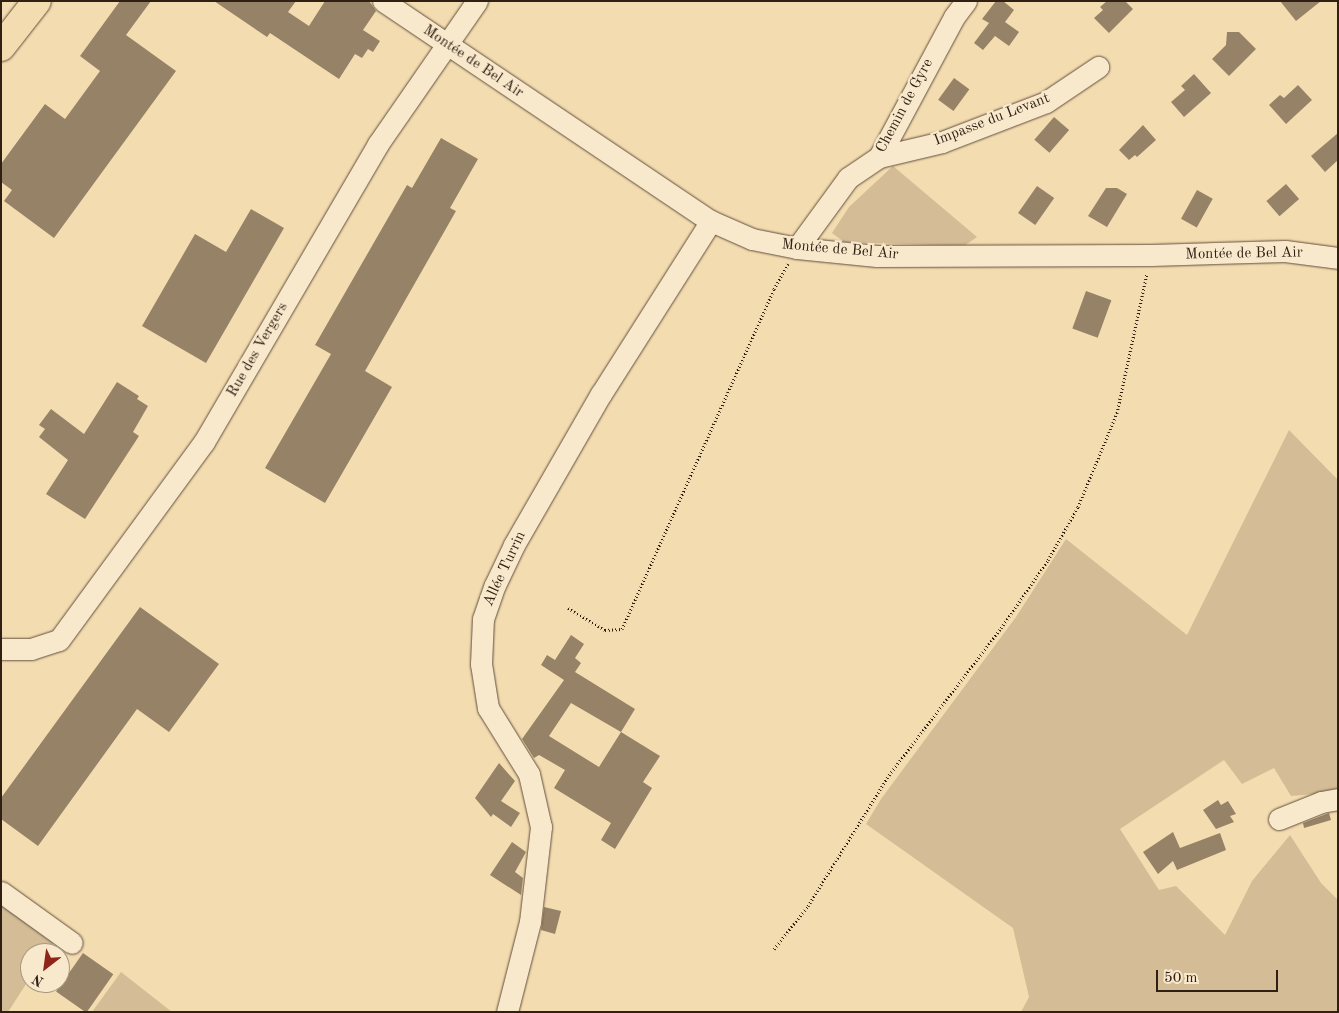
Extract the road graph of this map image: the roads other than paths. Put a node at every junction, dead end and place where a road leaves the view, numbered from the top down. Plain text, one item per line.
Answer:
1 (18, 1) edge
2 (37, 1) edge
3 (383, 1) edge
4 (477, 1) edge
5 (966, 1) edge
6 (1, 23) edge
7 (447, 45) junction
8 (1, 47) edge
9 (1098, 67) dead end
10 (880, 157) junction
11 (711, 221) junction
12 (796, 248) junction
13 (1338, 258) edge
14 (1, 650) edge
15 (1338, 799) edge
16 (1279, 819) dead end
17 (1, 892) edge
18 (72, 943) dead end
19 (507, 1012) edge

1 - 6 main road
2 - 8 main road
3 - 7 street, Montée de Bel Air
4 - 7 street, Rue des Vergers
5 - 10 street, Chemin de Gyre
7 - 11 street, Montée de Bel Air
7 - 14 street, Rue des Vergers
9 - 10 street, Impasse du Levant
10 - 12 street, Chemin de Gyre
11 - 12 street, Montée de Bel Air
11 - 19 street, Allée Turrin
12 - 13 street, Montée de Bel Air
15 - 16 street
17 - 18 street

